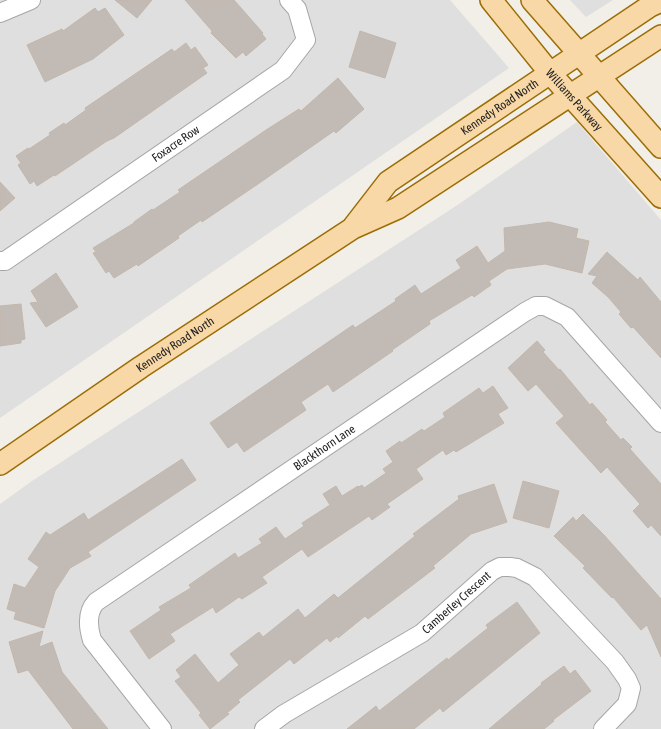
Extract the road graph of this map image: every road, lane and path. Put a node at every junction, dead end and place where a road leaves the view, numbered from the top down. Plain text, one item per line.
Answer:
1 (31, 0) edge
2 (289, 0) edge
3 (491, 0) edge
4 (532, 0) edge
5 (661, 1) edge
6 (0, 13) edge
7 (661, 36) edge
8 (579, 54) junction
9 (550, 73) junction
10 (599, 76) junction
11 (571, 95) junction
12 (661, 147) edge
13 (661, 197) edge
14 (352, 228) junction
15 (0, 261) edge
16 (661, 423) edge
17 (0, 464) edge
18 (162, 729) edge
19 (264, 729) edge
20 (603, 729) edge

1 - 6 street
2 - 15 street, Foxacre Row
3 - 9 main road, Williams Parkway
4 - 8 main road
5 - 8 main road, Kennedy Road North
7 - 10 main road, Kennedy Road North
8 - 9 main road, Kennedy Road North
8 - 10 main road
9 - 11 main road, Williams Parkway
9 - 14 main road, Kennedy Road North
10 - 11 main road, Kennedy Road North
10 - 12 main road
11 - 13 main road, Williams Parkway
11 - 14 main road, Kennedy Road North
14 - 17 main road, Kennedy Road North
16 - 18 street, Blackthorn Lane
19 - 20 street, Camberley Crescent

